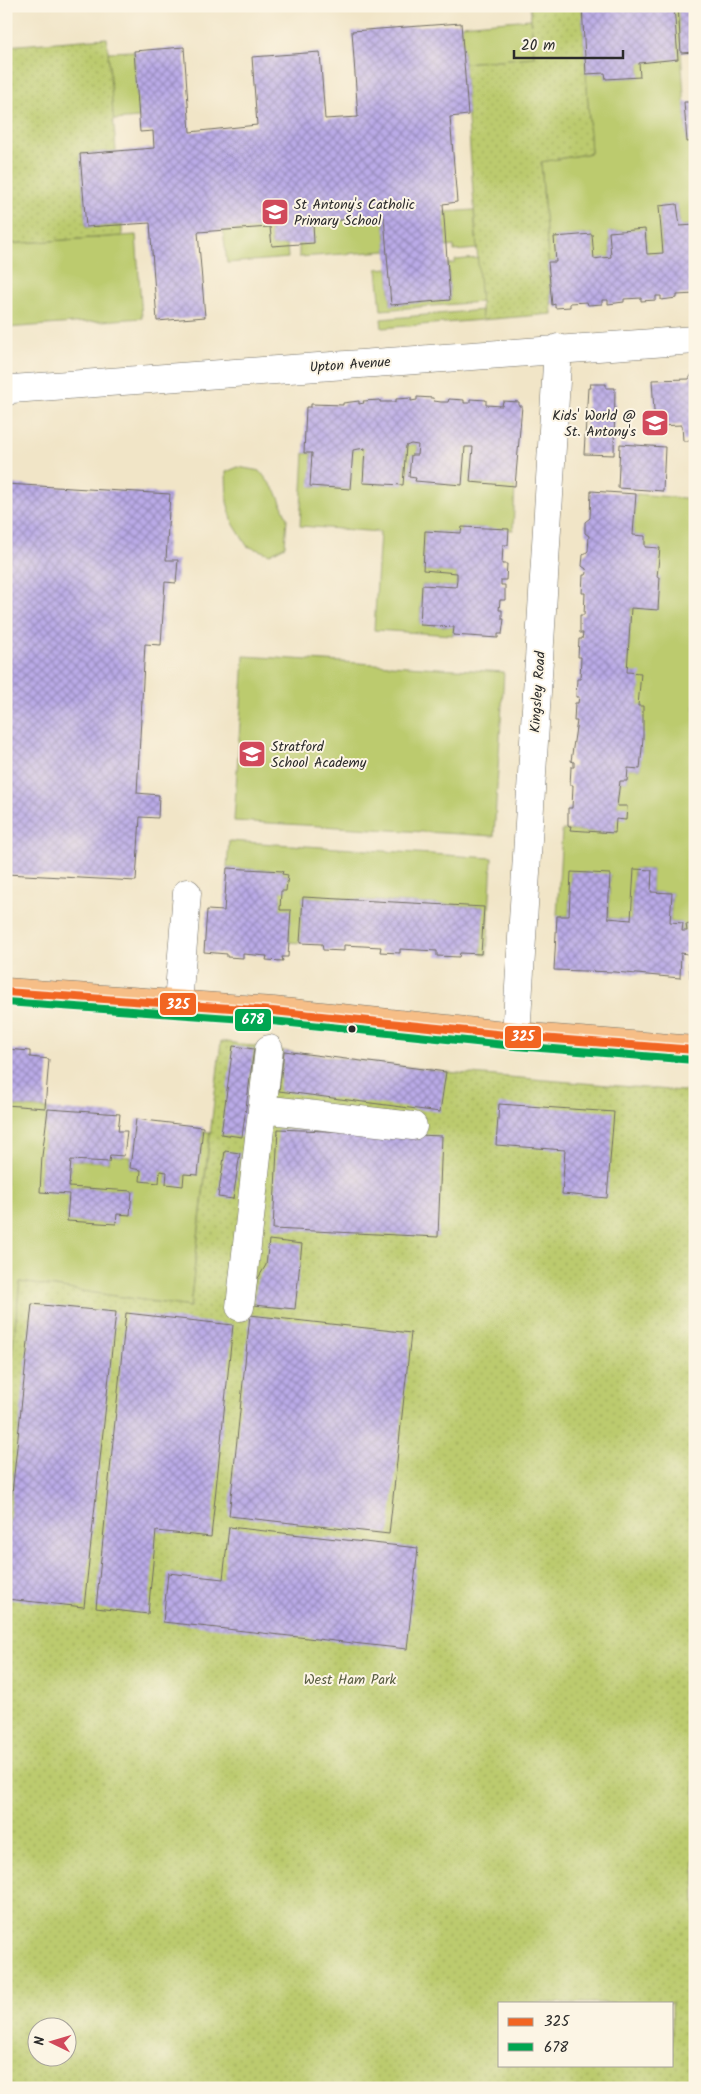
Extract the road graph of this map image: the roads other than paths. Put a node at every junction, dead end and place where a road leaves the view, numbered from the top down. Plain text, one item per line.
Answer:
1 (695, 340) edge
2 (558, 348) junction
3 (6, 392) edge
4 (187, 893) dead end
5 (6, 992) edge
6 (178, 1004) junction
7 (516, 1036) junction
8 (269, 1049) dead end
9 (695, 1050) edge
10 (262, 1109) junction
11 (413, 1126) dead end
12 (240, 1307) dead end

1 - 2 street, Upton Avenue
2 - 3 street, Upton Avenue
2 - 7 street, Kingsley Road
4 - 6 street
5 - 6 main road
6 - 7 main road
7 - 9 main road
8 - 10 street
10 - 11 street
10 - 12 street

